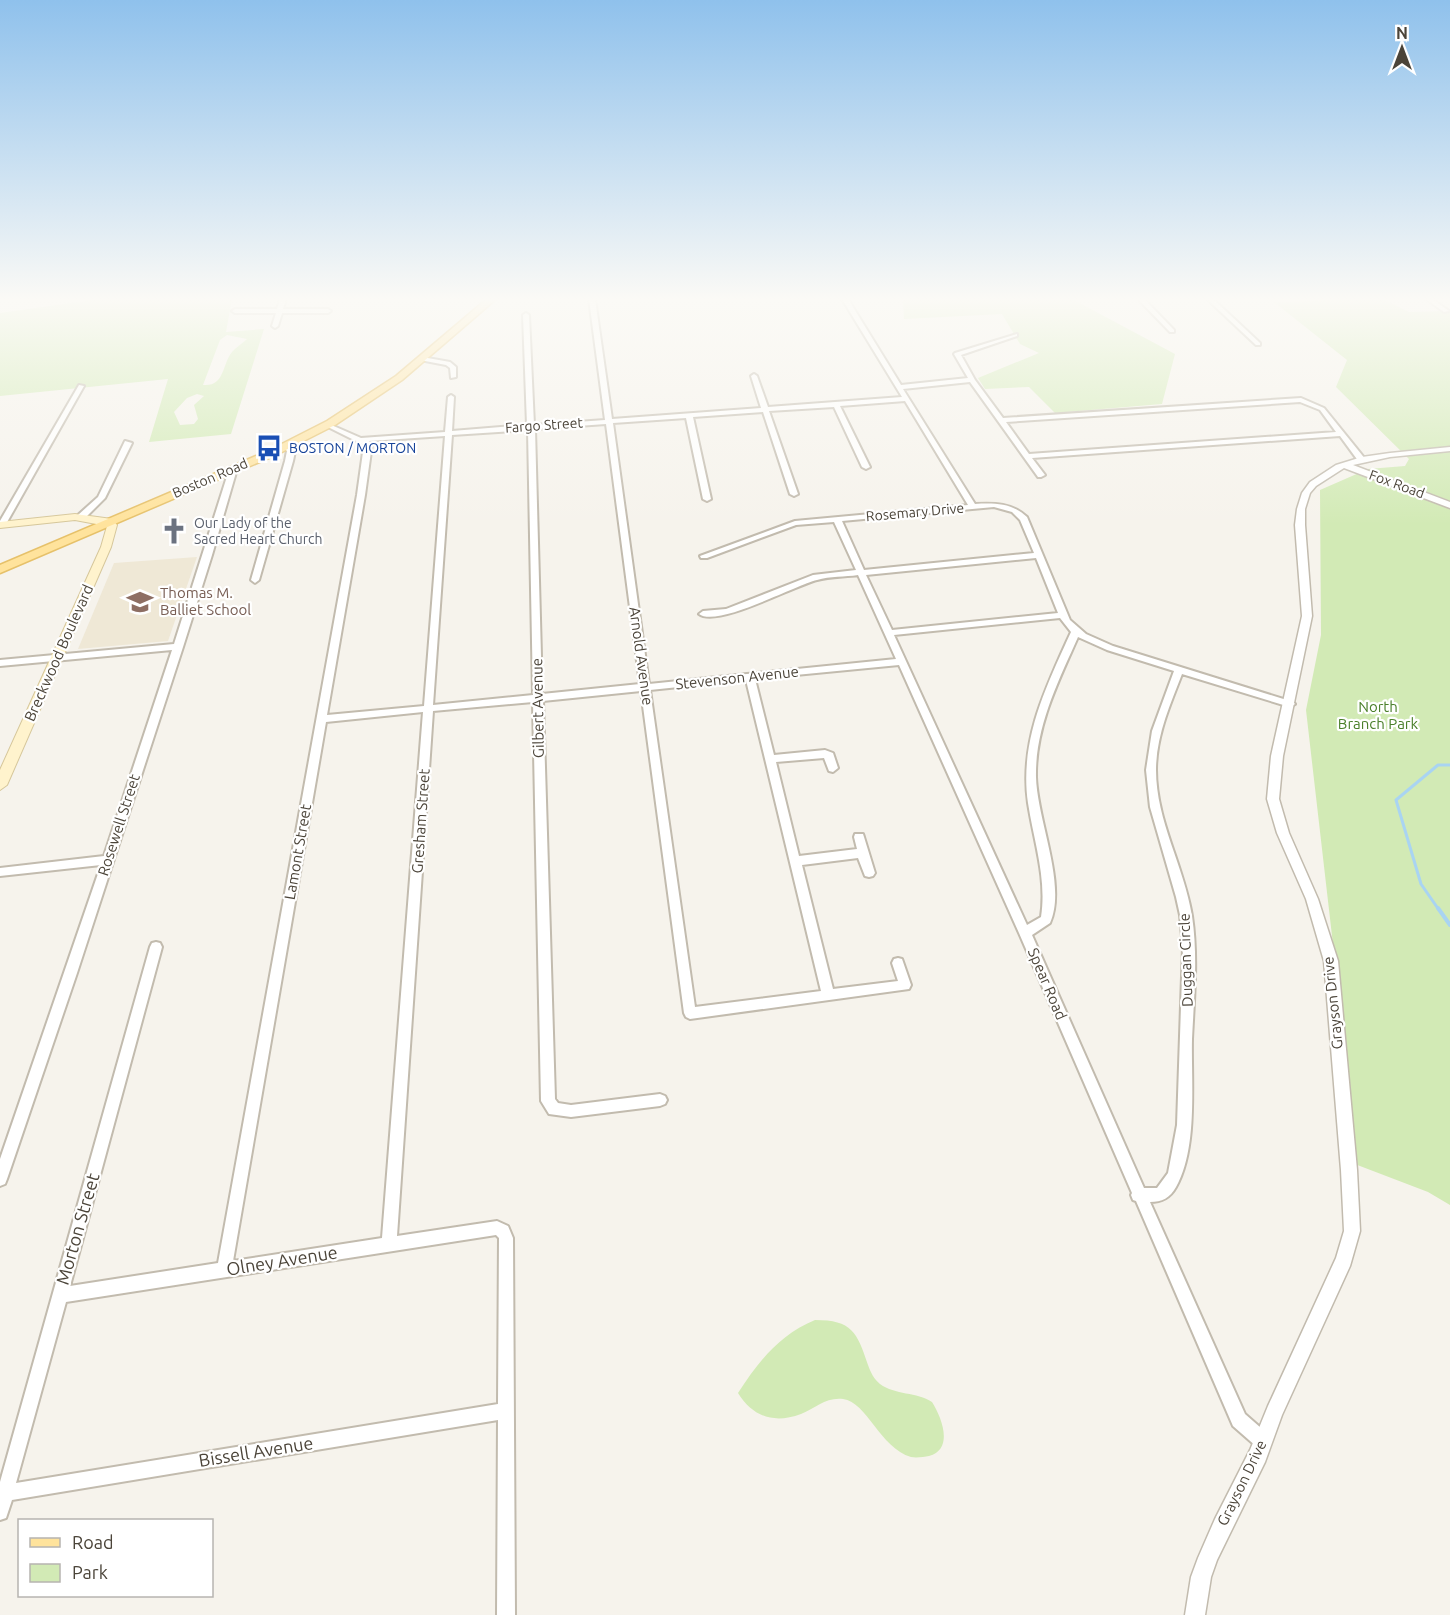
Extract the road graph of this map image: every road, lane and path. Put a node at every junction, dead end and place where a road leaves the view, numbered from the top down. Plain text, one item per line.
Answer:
1 (403, 374) edge
2 (529, 374) edge
3 (603, 374) edge
4 (892, 374) edge
5 (969, 374) edge
6 (754, 376) dead end
7 (972, 380) junction
8 (81, 386) dead end
9 (900, 387) junction
10 (451, 397) dead end
11 (907, 399) junction
12 (836, 404) junction
13 (766, 409) junction
14 (689, 415) junction
15 (610, 420) junction
16 (1002, 420) junction
17 (327, 425) junction
18 (531, 426) junction
19 (449, 432) junction
20 (1340, 434) junction
21 (360, 440) junction
22 (128, 443) dead end
23 (286, 446) junction
24 (1450, 449) edge
25 (1028, 456) junction
26 (1362, 459) junction
27 (1344, 465) junction
28 (866, 466) dead end
29 (233, 469) junction
30 (1041, 475) dead end
31 (794, 494) dead end
32 (707, 499) dead end
33 (1450, 505) edge
34 (974, 507) junction
35 (81, 518) junction
36 (837, 519) junction
37 (108, 521) junction
38 (1, 524) edge
39 (1038, 555) junction
40 (704, 556) dead end
41 (0, 569) edge
42 (861, 572) junction
43 (255, 579) dead end
44 (703, 614) dead end
45 (1063, 615) junction
46 (1076, 631) junction
47 (888, 633) junction
48 (178, 647) junction
49 (57, 658) junction
50 (901, 662) junction
51 (0, 663) edge
52 (1179, 670) junction
53 (750, 677) junction
54 (645, 687) junction
55 (537, 698) junction
56 (1290, 704) junction
57 (429, 710) junction
58 (322, 719) junction
59 (824, 741) dead end
60 (828, 755) junction
61 (770, 759) junction
62 (833, 768) dead end
63 (0, 785) edge
64 (859, 837) dead end
65 (864, 856) junction
66 (107, 860) junction
67 (795, 861) junction
68 (0, 872) edge
69 (869, 873) dead end
70 (1025, 933) junction
71 (156, 947) dead end
72 (898, 963) dead end
73 (828, 995) junction
74 (660, 1100) dead end
75 (0, 1179) edge
76 (1138, 1195) junction
77 (389, 1245) junction
78 (224, 1270) junction
79 (60, 1295) junction
80 (506, 1411) junction
81 (1263, 1441) junction
82 (5, 1493) junction
83 (0, 1512) edge
84 (506, 1615) edge
85 (1195, 1615) edge

1 - 17 main road, Boston Road
2 - 18 street, Gilbert Avenue
3 - 15 street, Arnold Avenue
4 - 9 street
5 - 7 street
6 - 13 street
7 - 9 street
7 - 16 street
8 - 38 street
9 - 11 street
10 - 19 street, Gresham Street
11 - 12 street, Fargo Street
11 - 34 street
12 - 13 street, Fargo Street
12 - 28 street
13 - 14 street, Fargo Street
13 - 31 street
14 - 15 street, Fargo Street
14 - 32 street
15 - 18 street, Fargo Street
15 - 54 street, Arnold Avenue
16 - 20 street
16 - 25 street
17 - 21 street, Fargo Street
17 - 23 main road, Boston Road
18 - 19 street, Fargo Street
18 - 55 street, Gilbert Avenue
19 - 21 street, Fargo Street
19 - 57 street, Gresham Street
20 - 25 street
20 - 26 street
21 - 58 street, Lamont Street
22 - 35 street
23 - 29 main road, Boston Road
23 - 43 street
24 - 26 street, Grayson Drive
25 - 30 street
26 - 27 street, Grayson Drive
27 - 33 street, Fox Road
27 - 56 street, Grayson Drive
29 - 37 main road, Boston Road
29 - 48 street, Rosewell Street
34 - 36 street, Rosemary Drive
34 - 39 street, Rosemary Drive
35 - 37 main road
35 - 38 main road
36 - 40 street, Rosemary Drive
36 - 42 street, Spear Road
37 - 41 main road, Boston Road
37 - 49 main road, Breckwood Boulevard
39 - 42 street
39 - 45 street, Rosemary Drive
42 - 44 street
42 - 47 street, Spear Road
45 - 46 street, Rosemary Drive
45 - 47 street
46 - 52 street
46 - 70 street
47 - 50 street, Spear Road
48 - 49 street
48 - 66 street, Rosewell Street
49 - 51 street
49 - 63 main road, Breckwood Boulevard
50 - 53 street, Stevenson Avenue
50 - 70 street, Spear Road
52 - 56 street
52 - 76 street, Duggan Circle
53 - 54 street, Stevenson Avenue
53 - 61 street
54 - 55 street, Stevenson Avenue
54 - 73 street, Arnold Avenue
55 - 57 street, Stevenson Avenue
55 - 74 street, Gilbert Avenue
56 - 81 street, Grayson Drive
57 - 58 street, Stevenson Avenue
57 - 77 street, Gresham Street
58 - 78 street, Lamont Street
59 - 60 street
60 - 61 street
60 - 62 street
61 - 67 street
64 - 65 street
65 - 67 street
65 - 69 street
66 - 68 street
66 - 75 street, Rosewell Street
67 - 73 street
70 - 76 street, Spear Road
71 - 79 street, Morton Street
72 - 73 street
76 - 81 street, Spear Road
77 - 78 street, Olney Avenue
77 - 80 street, Olney Avenue
78 - 79 street, Olney Avenue
79 - 82 street, Morton Street
80 - 82 street, Bissell Avenue
80 - 84 street
81 - 85 street, Grayson Drive
82 - 83 street, Morton Street

